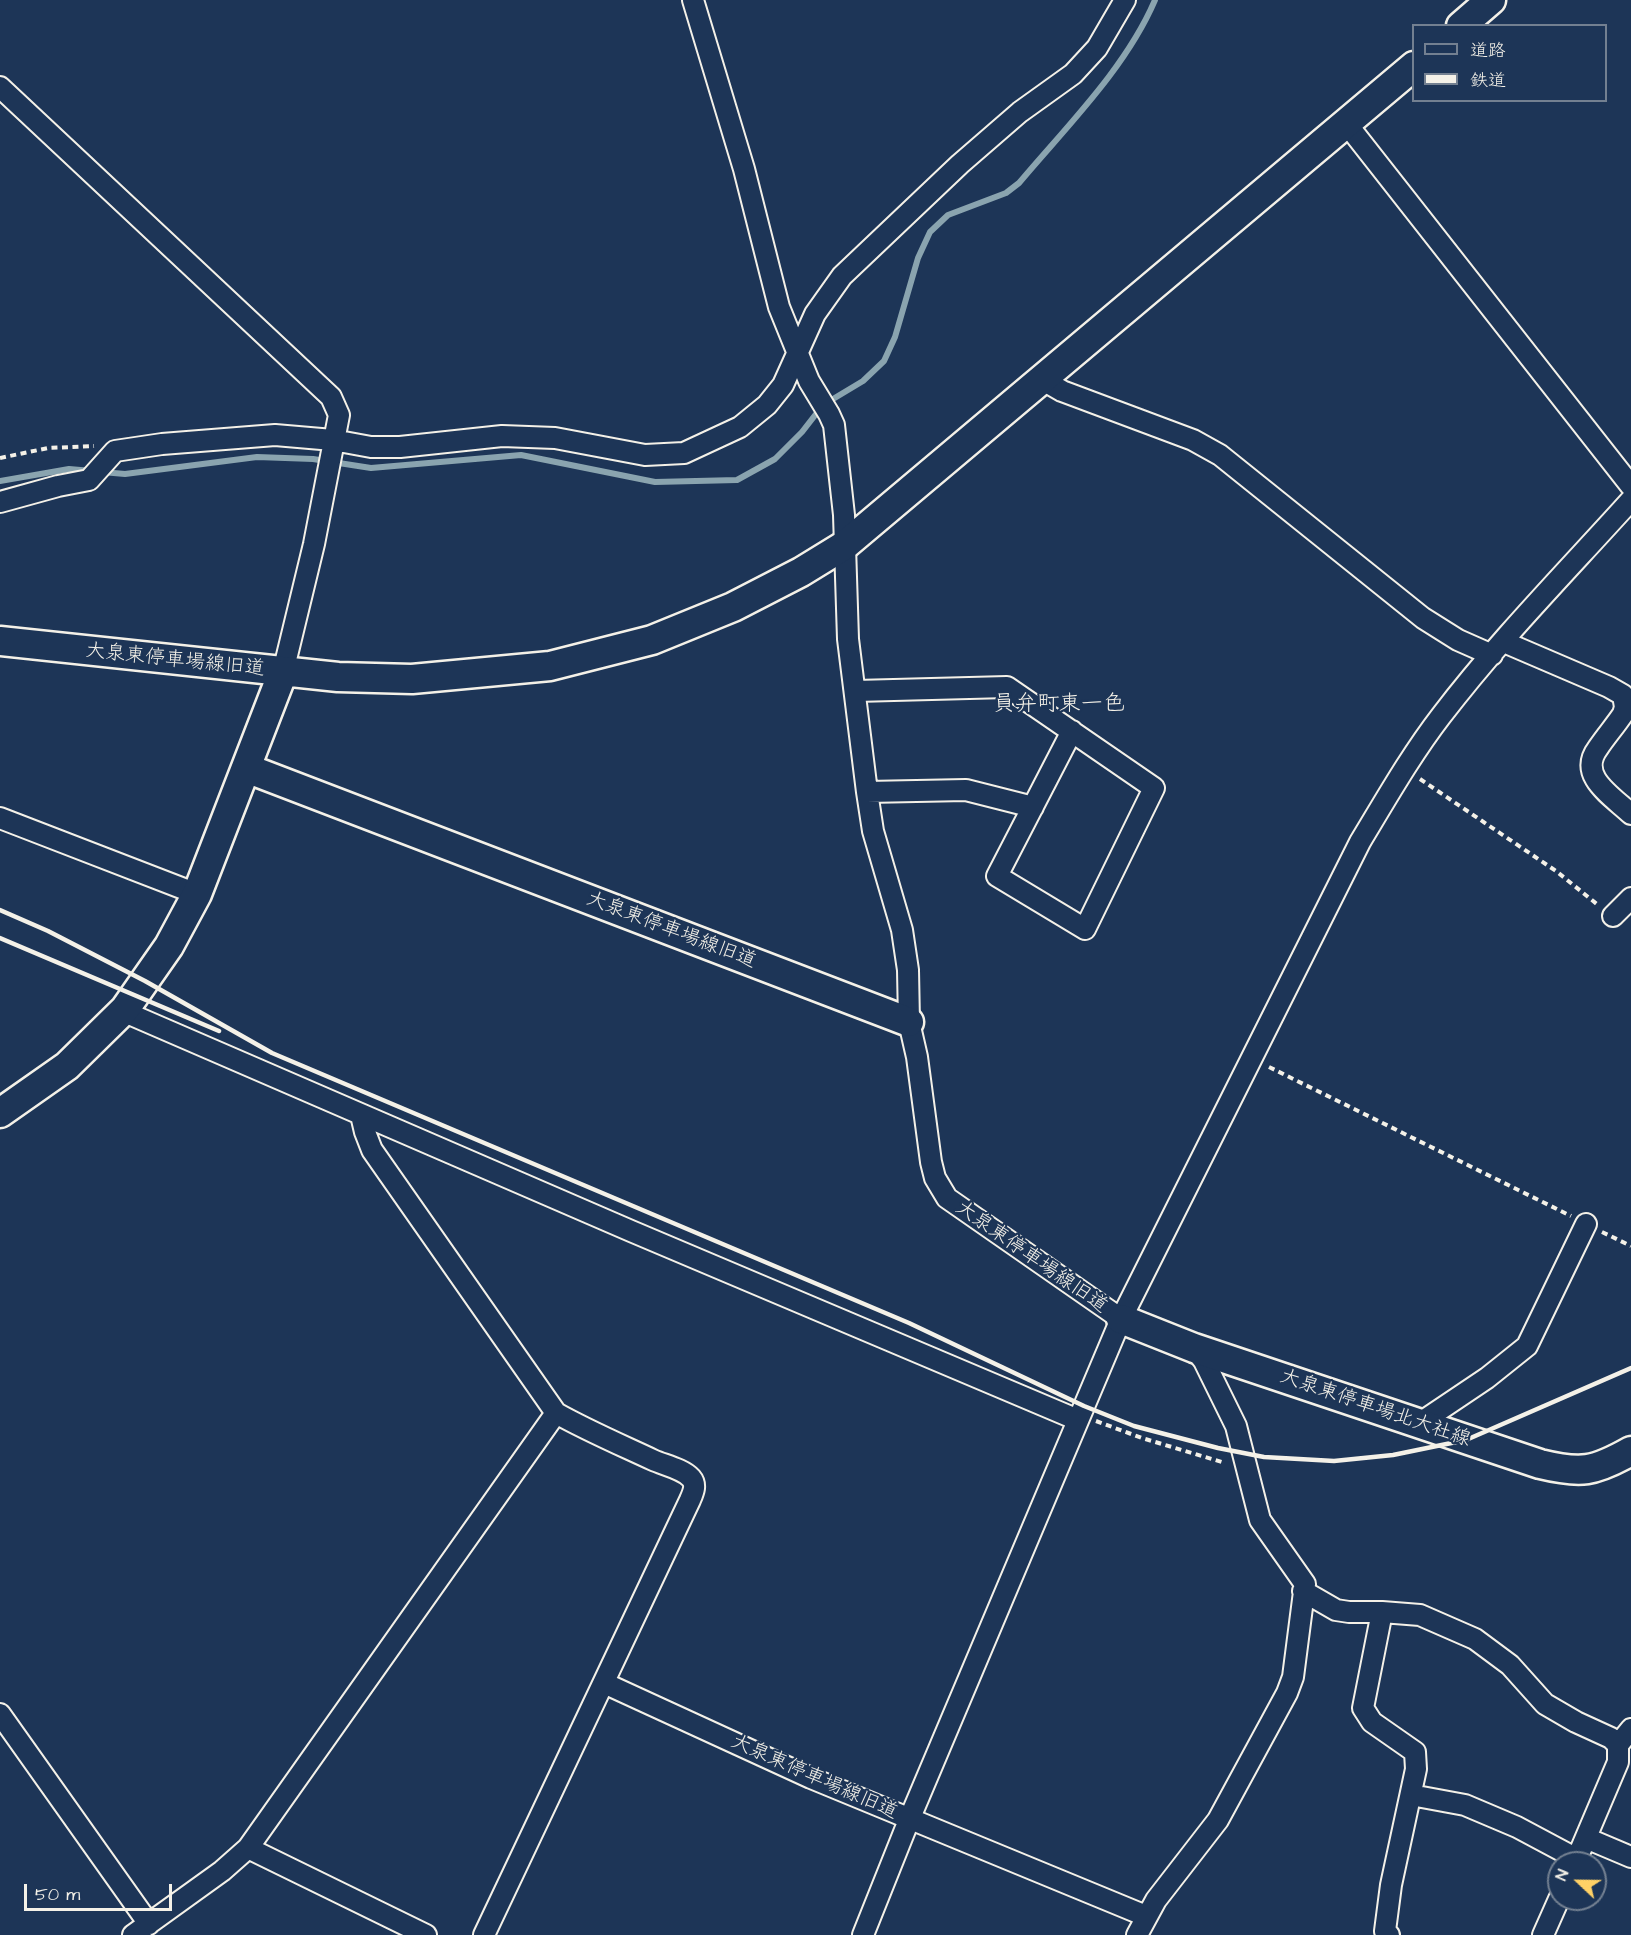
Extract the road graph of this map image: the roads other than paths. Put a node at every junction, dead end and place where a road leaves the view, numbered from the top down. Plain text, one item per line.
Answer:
1 (693, 0) edge
2 (1125, 0) edge
3 (1491, 0) edge
4 (1463, 24) edge
5 (1412, 67) edge
6 (0, 87) edge
7 (1346, 123) junction
8 (797, 356) junction
9 (1043, 380) junction
10 (333, 443) junction
11 (1631, 486) edge
12 (1631, 500) edge
13 (0, 502) edge
14 (845, 545) junction
15 (0, 641) edge
16 (1498, 648) junction
17 (283, 672) junction
18 (856, 691) junction
19 (1072, 731) junction
20 (246, 768) junction
21 (867, 792) junction
22 (1033, 807) junction
23 (1631, 814) edge
24 (0, 818) edge
25 (197, 894) junction
26 (1631, 898) edge
27 (1613, 916) road end
28 (125, 1009) junction
29 (909, 1022) junction
30 (0, 1113) edge
31 (361, 1115) junction
32 (1586, 1224) road end
33 (1121, 1319) junction
34 (1194, 1348) junction
35 (556, 1413) junction
36 (1079, 1417) junction
37 (1420, 1423) junction
38 (1631, 1451) edge
39 (1303, 1591) junction
40 (1382, 1612) junction
41 (604, 1683) junction
42 (0, 1714) edge
43 (1631, 1729) edge
44 (1618, 1745) junction
45 (1412, 1795) junction
46 (909, 1820) junction
47 (1586, 1838) junction
48 (248, 1848) junction
49 (1559, 1851) edge
50 (1580, 1851) edge
51 (1631, 1857) edge
52 (1554, 1911) edge
53 (1146, 1916) junction
54 (141, 1930) edge
55 (426, 1935) edge
56 (484, 1935) edge
57 (863, 1935) edge
58 (1137, 1935) edge
59 (1389, 1935) edge
60 (1543, 1935) edge

1 - 8 street
2 - 8 street
3 - 4 street
5 - 7 street
6 - 10 street
7 - 9 street
7 - 11 street
8 - 10 street
8 - 14 street
9 - 14 street
9 - 16 street
10 - 13 street
10 - 17 street
12 - 16 street
14 - 17 street
14 - 18 street
15 - 17 street, 大泉東停車場線旧道
16 - 23 street
16 - 33 street
17 - 20 street, 大泉東停車場線旧道
18 - 19 street
18 - 21 street
19 - 22 street
19 - 22 street
20 - 25 street
20 - 29 street, 大泉東停車場線旧道
21 - 22 street
21 - 29 street
24 - 25 street
25 - 28 street
26 - 27 street
28 - 30 street
28 - 31 street
29 - 33 street, 大泉東停車場線旧道
31 - 35 street
31 - 36 street
32 - 37 street
33 - 34 street, 大泉東停車場北大社線
33 - 36 street, 大泉東停車場線旧道
34 - 37 street, 大泉東停車場北大社線
34 - 39 street
35 - 41 street
35 - 48 street
36 - 46 street, 大泉東停車場線旧道
37 - 38 street, 大泉東停車場北大社線
39 - 40 street
39 - 53 street
40 - 44 street
40 - 45 street
41 - 46 street, 大泉東停車場線旧道
41 - 56 street
42 - 54 street
43 - 44 street
44 - 47 street
45 - 49 street
45 - 59 street
46 - 53 street
46 - 57 street
47 - 50 street
47 - 51 street
48 - 54 street
48 - 55 street
52 - 60 street
53 - 58 street

